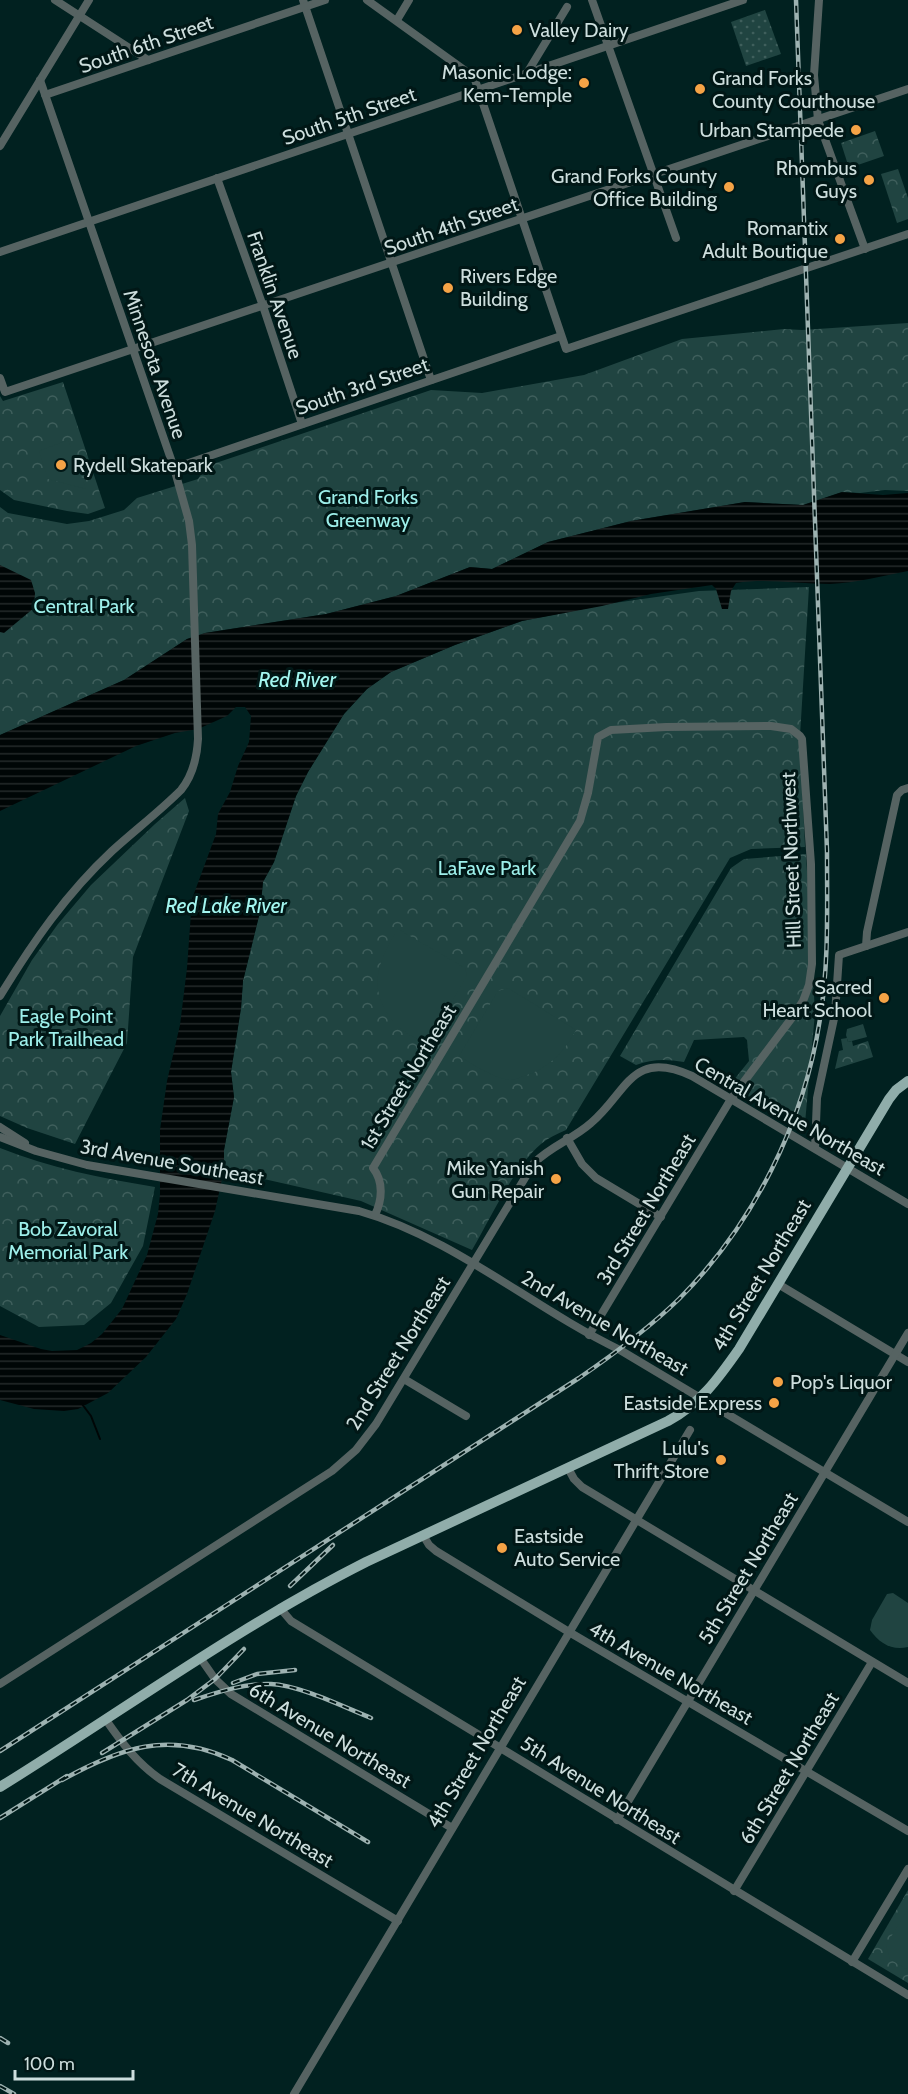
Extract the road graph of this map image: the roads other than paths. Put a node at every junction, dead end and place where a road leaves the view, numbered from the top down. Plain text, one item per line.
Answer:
1 (55, 0) edge
2 (89, 0) edge
3 (325, 0) edge
4 (367, 0) edge
5 (409, 0) edge
6 (592, 0) edge
7 (742, 0) edge
8 (819, 0) edge
9 (305, 4) edge
10 (567, 7) dead end
11 (80, 16) junction
12 (397, 20) junction
13 (608, 46) junction
14 (148, 60) junction
15 (527, 73) junction
16 (40, 80) junction
17 (478, 89) junction
18 (908, 89) edge
19 (45, 95) junction
20 (818, 120) junction
21 (348, 134) junction
22 (0, 146) edge
23 (654, 175) junction
24 (217, 178) junction
25 (522, 219) junction
26 (89, 222) junction
27 (908, 234) edge
28 (676, 238) dead end
29 (865, 249) junction
30 (0, 252) edge
31 (393, 263) junction
32 (263, 306) junction
33 (561, 336) junction
34 (132, 351) junction
35 (0, 378) edge
36 (431, 380) junction
37 (302, 424) junction
38 (174, 468) junction
39 (908, 788) edge
40 (908, 932) edge
41 (866, 946) junction
42 (496, 960) joint
43 (0, 996) edge
44 (652, 1069) joint
45 (908, 1081) edge
46 (731, 1099) junction
47 (0, 1127) edge
48 (0, 1137) edge
49 (567, 1138) junction
50 (815, 1149) junction
51 (36, 1151) junction
52 (847, 1168) junction
53 (908, 1204) edge
54 (340, 1208) joint
55 (375, 1215) junction
56 (661, 1217) junction
57 (472, 1263) junction
58 (778, 1284) junction
59 (908, 1333) edge
60 (589, 1335) junction
61 (895, 1354) junction
62 (908, 1362) edge
63 (404, 1379) junction
64 (702, 1398) junction
65 (466, 1416) dead end
66 (690, 1430) dead end
67 (568, 1468) junction
68 (824, 1473) junction
69 (636, 1520) junction
70 (908, 1522) edge
71 (423, 1535) junction
72 (753, 1591) junction
73 (280, 1608) junction
74 (569, 1632) junction
75 (201, 1659) junction
76 (872, 1662) junction
77 (908, 1683) edge
78 (0, 1684) edge
79 (687, 1702) junction
80 (106, 1720) junction
81 (501, 1746) junction
82 (806, 1771) junction
83 (0, 1787) edge
84 (617, 1820) junction
85 (452, 1828) junction
86 (908, 1831) edge
87 (908, 1869) edge
88 (734, 1891) junction
89 (398, 1921) junction
90 (852, 1962) junction
91 (908, 1995) edge
92 (294, 2094) edge

1 - 11 street
2 - 11 street
3 - 9 street, South 6th Street
4 - 12 street
5 - 12 street
6 - 13 street
7 - 13 street, South 5th Street
8 - 20 street
9 - 14 street, South 6th Street
9 - 21 street
10 - 15 street
11 - 14 street
11 - 16 street
12 - 17 street
13 - 15 street, South 5th Street
13 - 23 street
14 - 19 street, South 6th Street
15 - 17 street, South 5th Street
16 - 19 street, Minnesota Avenue
16 - 22 street
17 - 21 street, South 5th Street
17 - 25 street
18 - 20 street, South 4th Street
19 - 26 street, Minnesota Avenue
20 - 23 street, South 4th Street
20 - 29 street
21 - 24 street, South 5th Street
21 - 31 street
23 - 25 street, South 4th Street
23 - 28 street
24 - 26 street, South 5th Street
24 - 32 street, Franklin Avenue
25 - 31 street, South 4th Street
25 - 33 street
26 - 30 street, South 5th Street
26 - 34 street, Minnesota Avenue
27 - 29 street
29 - 33 street
31 - 32 street, South 4th Street
31 - 36 street
32 - 34 street, South 4th Street
32 - 37 street, Franklin Avenue
33 - 36 street, South 3rd Street
34 - 35 street, South 4th Street
34 - 38 street, Minnesota Avenue
36 - 37 street, South 3rd Street
37 - 38 street, South 3rd Street
38 - 43 street, Minnesota Avenue
39 - 41 street
40 - 41 street
41 - 50 street
42 - 46 street, Hill Street Northwest
42 - 55 street, 1st Street Northeast
44 - 46 street, Central Avenue Northeast
44 - 49 street, 2nd Street Northeast
45 - 52 main road, 4th Street Northeast
46 - 50 street, Central Avenue Northeast
46 - 56 street, 3rd Street Northeast
47 - 51 street
48 - 51 street, 3rd Avenue Southeast
49 - 56 street
49 - 57 street, 2nd Street Northeast
50 - 52 street, Central Avenue Northeast
51 - 54 street, 3rd Avenue Southeast
52 - 53 street, Central Avenue Northeast
52 - 58 main road, 4th Street Northeast
54 - 55 street, 2nd Avenue Northeast
55 - 57 street, 2nd Avenue Northeast
56 - 60 street, 3rd Street Northeast
57 - 60 street, 2nd Avenue Northeast
57 - 63 street, 2nd Street Northeast
58 - 61 street
58 - 64 main road, 4th Street Northeast
59 - 61 street, 5th Street Northeast
60 - 64 street, 2nd Avenue Northeast
61 - 62 street
61 - 68 street, 5th Street Northeast
63 - 65 street
63 - 78 street, 2nd Street Northeast
64 - 67 main road, 4th Street Northeast
64 - 68 street, 2nd Avenue Northeast
66 - 69 street, 4th Street Northeast
67 - 69 street
67 - 71 main road, 4th Street Northeast
68 - 70 street, 2nd Avenue Northeast
68 - 72 street, 5th Street Northeast
69 - 72 street
69 - 74 street, 4th Street Northeast
71 - 73 main road, 4th Street Northeast
71 - 74 street, 4th Avenue Northeast
72 - 76 street
72 - 79 street, 5th Street Northeast
73 - 75 main road, 4th Street Northeast
73 - 81 street, 5th Avenue Northeast
74 - 79 street, 4th Avenue Northeast
74 - 81 street, 4th Street Northeast
75 - 80 main road, 4th Street Northeast
75 - 85 street, 6th Avenue Northeast
76 - 77 street
76 - 82 street, 6th Street Northeast
79 - 82 street, 4th Avenue Northeast
79 - 84 street, 5th Street Northeast
80 - 83 main road, 4th Street Northeast
80 - 89 street, 7th Avenue Northeast
81 - 84 street, 5th Avenue Northeast
81 - 85 street, 4th Street Northeast
82 - 86 street, 4th Avenue Northeast
82 - 88 street, 6th Street Northeast
84 - 88 street, 5th Avenue Northeast
85 - 89 street, 4th Street Northeast
87 - 90 street
88 - 90 street, 5th Avenue Northeast
89 - 92 street, 4th Street Northeast
90 - 91 street, 5th Avenue Northeast

